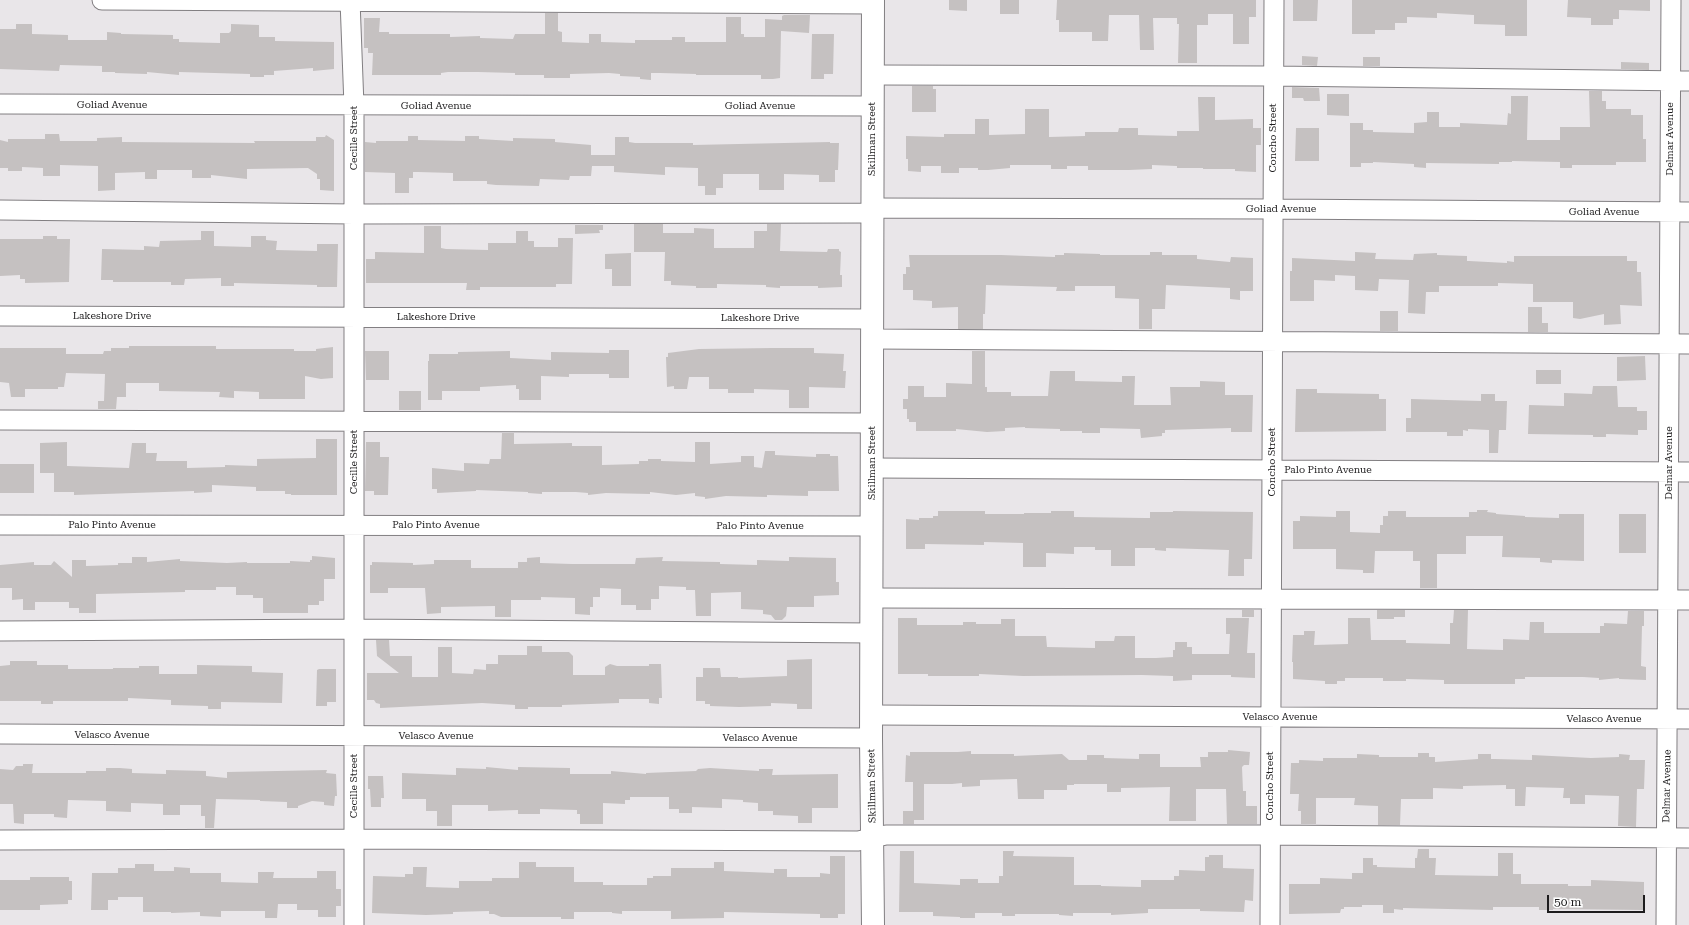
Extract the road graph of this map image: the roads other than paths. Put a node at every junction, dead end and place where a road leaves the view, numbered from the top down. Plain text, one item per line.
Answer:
1 (102, 0) edge
2 (350, 0) edge
3 (1274, 0) edge
4 (1671, 0) edge
5 (873, 2) edge
6 (872, 75) junction
7 (1273, 76) junction
8 (1680, 81) edge
9 (0, 104) edge
10 (354, 106) junction
11 (872, 106) junction
12 (1272, 209) junction
13 (0, 210) edge
14 (872, 210) junction
15 (1670, 212) junction
16 (1689, 212) edge
17 (354, 214) junction
18 (0, 316) edge
19 (354, 317) junction
20 (872, 329) junction
21 (1272, 341) junction
22 (1669, 344) junction
23 (1689, 344) edge
24 (0, 420) edge
25 (354, 422) junction
26 (872, 424) junction
27 (872, 468) junction
28 (1271, 470) junction
29 (1669, 472) junction
30 (1689, 472) edge
31 (0, 525) edge
32 (354, 525) junction
33 (872, 526) junction
34 (872, 598) junction
35 (1271, 599) junction
36 (1668, 600) junction
37 (1689, 600) edge
38 (354, 629) junction
39 (0, 631) edge
40 (872, 633) junction
41 (872, 715) junction
42 (1271, 717) junction
43 (1668, 719) junction
44 (1689, 719) edge
45 (0, 734) edge
46 (354, 735) junction
47 (872, 738) junction
48 (1270, 835) junction
49 (1667, 838) junction
50 (1689, 838) edge
51 (354, 839) junction
52 (873, 839) junction
53 (0, 840) edge
54 (354, 925) edge
55 (873, 925) edge
56 (1270, 925) edge
57 (1666, 925) edge

1 - 2 street
2 - 5 street
2 - 10 street, Cecille Street
3 - 7 street, Concho Street
4 - 8 street, Delmar Avenue
5 - 6 main road, Skillman Street
6 - 7 street
6 - 11 main road, Skillman Street
7 - 8 street
7 - 12 street, Concho Street
8 - 15 street, Delmar Avenue
9 - 10 street, Goliad Avenue
10 - 11 street, Goliad Avenue
10 - 17 street, Cecille Street
11 - 14 main road, Skillman Street
12 - 14 street, Goliad Avenue
12 - 15 street, Goliad Avenue
12 - 21 street, Concho Street
13 - 17 street, Goliad Avenue
14 - 17 street, Goliad Avenue
14 - 20 main road, Skillman Street
15 - 16 street, Goliad Avenue
15 - 22 street, Delmar Avenue
17 - 19 street, Cecille Street
18 - 19 street, Lakeshore Drive
19 - 20 street, Lakeshore Drive
19 - 25 street, Cecille Street
20 - 21 street, Lakeshore Drive
20 - 26 main road, Skillman Street
21 - 22 street, Lakeshore Drive
21 - 28 street, Concho Street
22 - 23 street, Lakeshore Drive
22 - 29 street, Delmar Avenue
24 - 25 street
25 - 26 street
25 - 32 street, Cecille Street
26 - 27 main road, Skillman Street
27 - 28 street, Palo Pinto Avenue
27 - 33 main road, Skillman Street
28 - 29 street, Palo Pinto Avenue
28 - 35 street, Concho Street
29 - 30 street, Palo Pinto Avenue
29 - 36 street, Delmar Avenue
31 - 32 street, Palo Pinto Avenue
32 - 33 street, Palo Pinto Avenue
32 - 38 street, Cecille Street
33 - 34 main road, Skillman Street
34 - 35 street
34 - 40 main road, Skillman Street
35 - 36 street
35 - 42 street, Concho Street
36 - 37 street
36 - 43 street, Delmar Avenue
38 - 39 street
38 - 40 street
38 - 46 street, Cecille Street
40 - 41 main road, Skillman Street
41 - 42 street, Velasco Avenue
41 - 47 main road, Skillman Street
42 - 43 street, Velasco Avenue
42 - 48 street, Concho Street
43 - 44 street, Velasco Avenue
43 - 49 street, Delmar Avenue
45 - 46 street, Velasco Avenue
46 - 47 street, Velasco Avenue
46 - 51 street, Cecille Street
47 - 52 main road, Skillman Street
48 - 49 street
48 - 52 street
48 - 56 street, Concho Street
49 - 50 street
49 - 57 street, Delmar Avenue
51 - 52 street
51 - 53 street
51 - 54 street, Cecille Street
52 - 55 main road, Skillman Street

